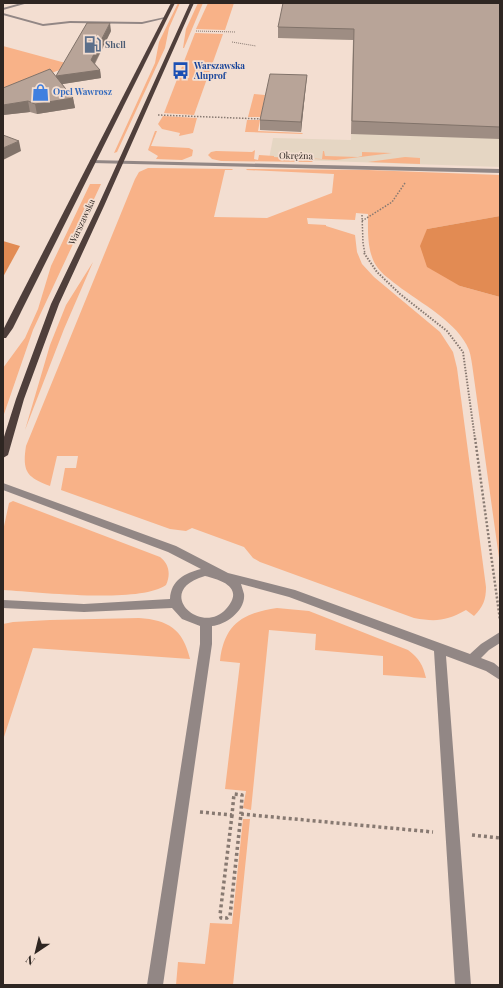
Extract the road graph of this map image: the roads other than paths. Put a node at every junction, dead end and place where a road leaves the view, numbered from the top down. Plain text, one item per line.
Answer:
1 (26, 3) edge
2 (173, 3) edge
3 (192, 3) edge
4 (3, 9) edge
5 (3, 14) edge
6 (165, 18) junction
7 (92, 161) junction
8 (120, 162) junction
9 (500, 171) edge
10 (3, 336) edge
11 (3, 455) edge
12 (3, 486) edge
13 (225, 576) junction
14 (176, 603) junction
15 (3, 604) edge
16 (206, 622) junction
17 (500, 637) edge
18 (440, 648) junction
19 (472, 660) junction
20 (500, 675) edge
21 (155, 985) edge
22 (462, 985) edge

1 - 4 street
2 - 6 main road, Warszawska
3 - 8 main road, Warszawska
5 - 6 street
6 - 7 main road, Warszawska
7 - 8 street, Okrężna
7 - 10 main road, Warszawska
8 - 9 street, Okrężna
8 - 11 main road, Warszawska
12 - 13 street
13 - 14 street
13 - 16 street
13 - 18 street
14 - 15 street
14 - 16 street
16 - 21 street
17 - 19 street
18 - 19 street
18 - 22 street
19 - 20 street

